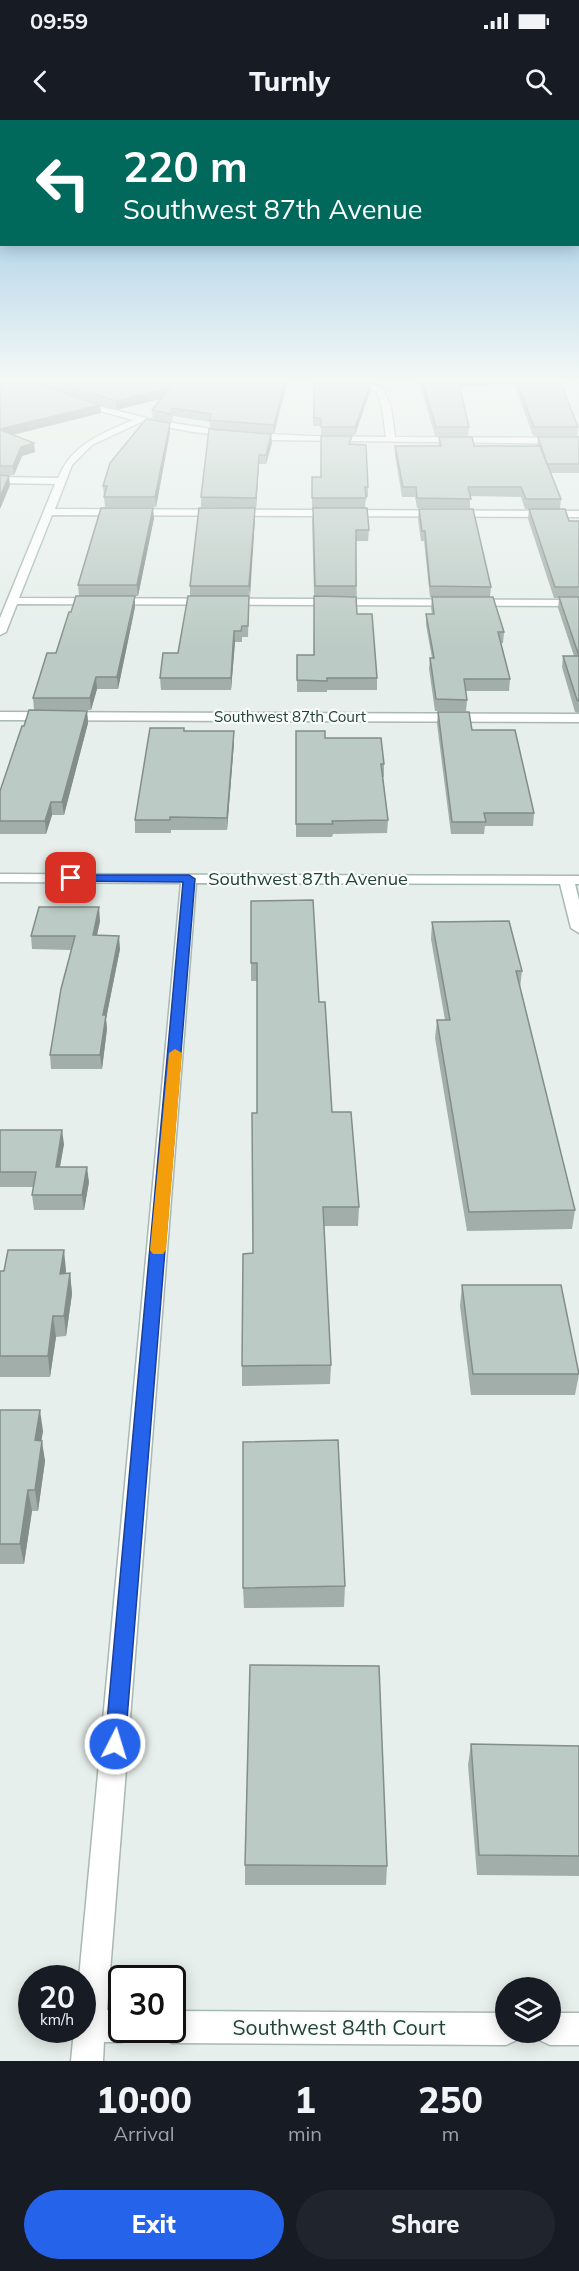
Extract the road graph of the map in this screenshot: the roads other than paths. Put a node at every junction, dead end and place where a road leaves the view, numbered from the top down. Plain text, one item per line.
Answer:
1 (66, 469) edge
2 (0, 480) edge
3 (59, 481) junction
4 (47, 512) junction
5 (579, 514) edge
6 (12, 601) junction
7 (579, 603) edge
8 (0, 632) edge
9 (0, 716) edge
10 (579, 718) edge
11 (0, 878) edge
12 (189, 879) junction
13 (573, 880) edge
14 (579, 928) edge
15 (95, 1965) edge
16 (186, 2027) edge
17 (495, 2029) edge
18 (561, 2029) edge
19 (579, 2029) edge
20 (89, 2043) edge
21 (87, 2061) edge

1 - 3 street
2 - 3 street
3 - 4 street
4 - 5 street
4 - 6 street
6 - 7 street
6 - 8 street
9 - 10 street, Southwest 87th Court
11 - 12 street, Southwest 87th Avenue
12 - 13 street, Southwest 87th Avenue
12 - 15 street
13 - 14 street
16 - 17 street, Southwest 84th Court
18 - 19 street
20 - 21 street

